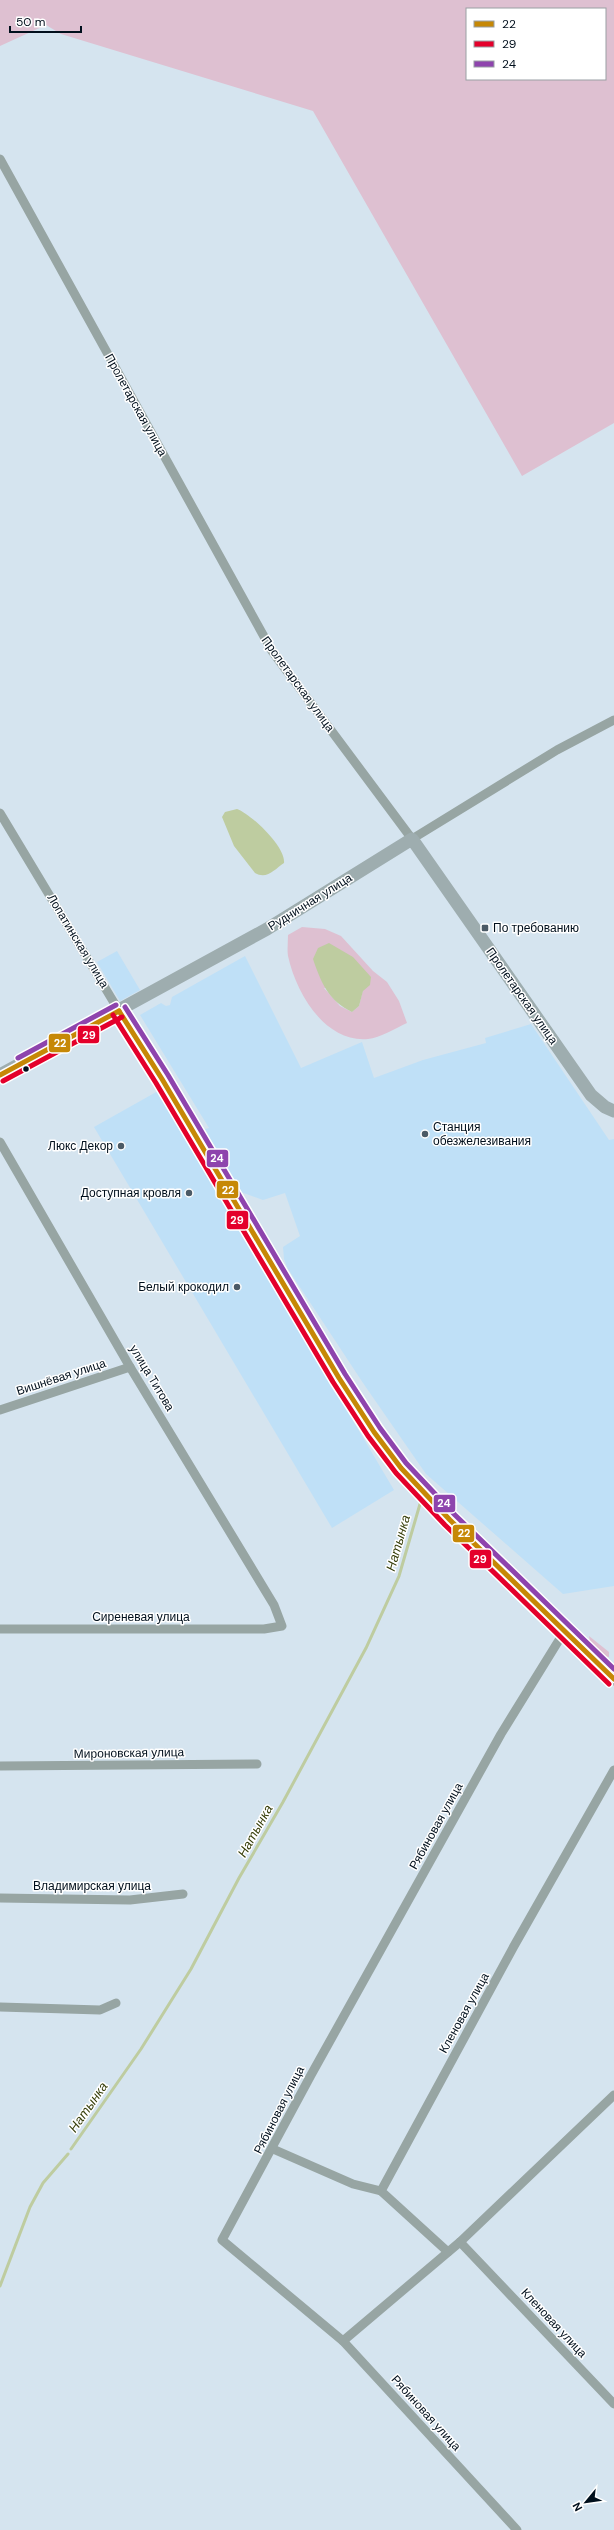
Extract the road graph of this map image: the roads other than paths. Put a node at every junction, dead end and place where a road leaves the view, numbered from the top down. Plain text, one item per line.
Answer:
1 (0, 159) edge
2 (614, 720) edge
3 (0, 813) edge
4 (412, 839) junction
5 (119, 1011) junction
6 (0, 1075) edge
7 (614, 1111) edge
8 (0, 1142) edge
9 (130, 1367) junction
10 (0, 1410) edge
11 (282, 1626) joint
12 (0, 1629) edge
13 (564, 1632) junction
14 (614, 1679) edge
15 (257, 1764) dead end
16 (0, 1766) edge
17 (614, 1770) edge
18 (183, 1894) dead end
19 (0, 1898) edge
20 (116, 2003) dead end
21 (0, 2007) edge
22 (614, 2095) edge
23 (273, 2148) junction
24 (381, 2191) junction
25 (460, 2242) junction
26 (448, 2252) junction
27 (344, 2341) junction
28 (614, 2404) edge
29 (517, 2530) edge

1 - 4 street, Пролетарская улица
2 - 4 street, Рудничная улица
3 - 5 street, Лопатинская улица
4 - 5 main road, Рудничная улица
4 - 7 main road, Пролетарская улица
5 - 6 main road, Рудничная улица
5 - 13 main road, Лопатинская улица
8 - 9 street, улица Титова
9 - 10 street, Вишнёвая улица
9 - 11 street, улица Титова
11 - 12 street, Сиреневая улица
13 - 14 main road, Лопатинская улица
13 - 23 street, Рябиновая улица
15 - 16 street, Мироновская улица
17 - 24 street, Кленовая улица
18 - 19 street, Владимирская улица
20 - 21 street
22 - 25 street
23 - 24 street
23 - 27 street, Рябиновая улица
24 - 26 street
25 - 26 street
25 - 28 street, Кленовая улица
26 - 27 street
27 - 29 street, Рябиновая улица

